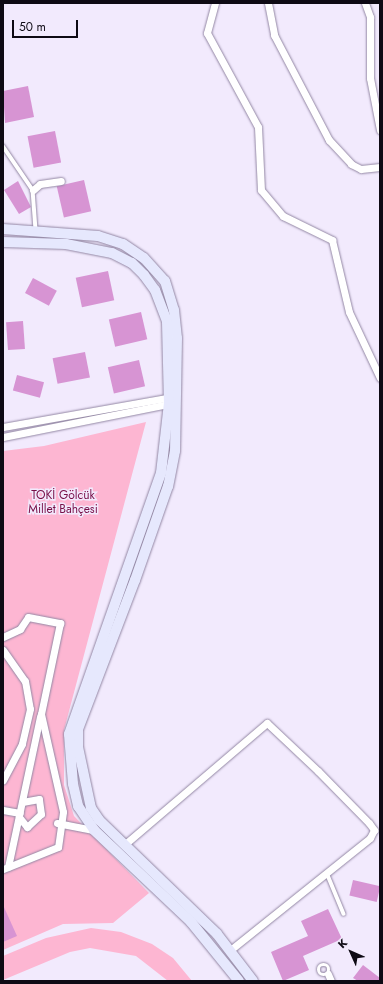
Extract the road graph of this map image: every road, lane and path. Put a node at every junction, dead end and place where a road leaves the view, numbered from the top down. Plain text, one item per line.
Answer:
1 (215, 3) edge
2 (268, 3) edge
3 (365, 3) edge
4 (380, 130) edge
5 (3, 146) edge
6 (380, 167) edge
7 (61, 181) dead end
8 (33, 190) junction
9 (3, 229) edge
10 (36, 231) junction
11 (3, 242) edge
12 (380, 378) edge
13 (174, 400) junction
14 (3, 427) edge
15 (3, 437) edge
16 (3, 637) edge
17 (3, 650) edge
18 (41, 714) junction
19 (3, 780) edge
20 (22, 802) junction
21 (3, 810) edge
22 (20, 815) junction
23 (59, 823) junction
24 (94, 830) junction
25 (124, 845) junction
26 (6, 868) edge
27 (327, 873) junction
28 (344, 914) dead end
29 (230, 950) junction
30 (328, 974) dead end
31 (239, 981) edge
32 (253, 981) edge
33 (331, 981) edge

1 - 12 street
2 - 6 street
3 - 4 street
5 - 8 lane
7 - 8 street
8 - 10 lane
9 - 10 main road
10 - 13 main road
11 - 13 main road
13 - 14 street
13 - 15 street
13 - 24 main road
13 - 25 main road
16 - 18 street
17 - 19 street
18 - 20 street
18 - 23 street
20 - 22 street
20 - 22 street
21 - 22 street
22 - 26 street
23 - 24 street
23 - 26 street
24 - 31 main road
25 - 27 street
25 - 29 main road
27 - 28 lane
27 - 29 street
29 - 32 main road
30 - 33 street

